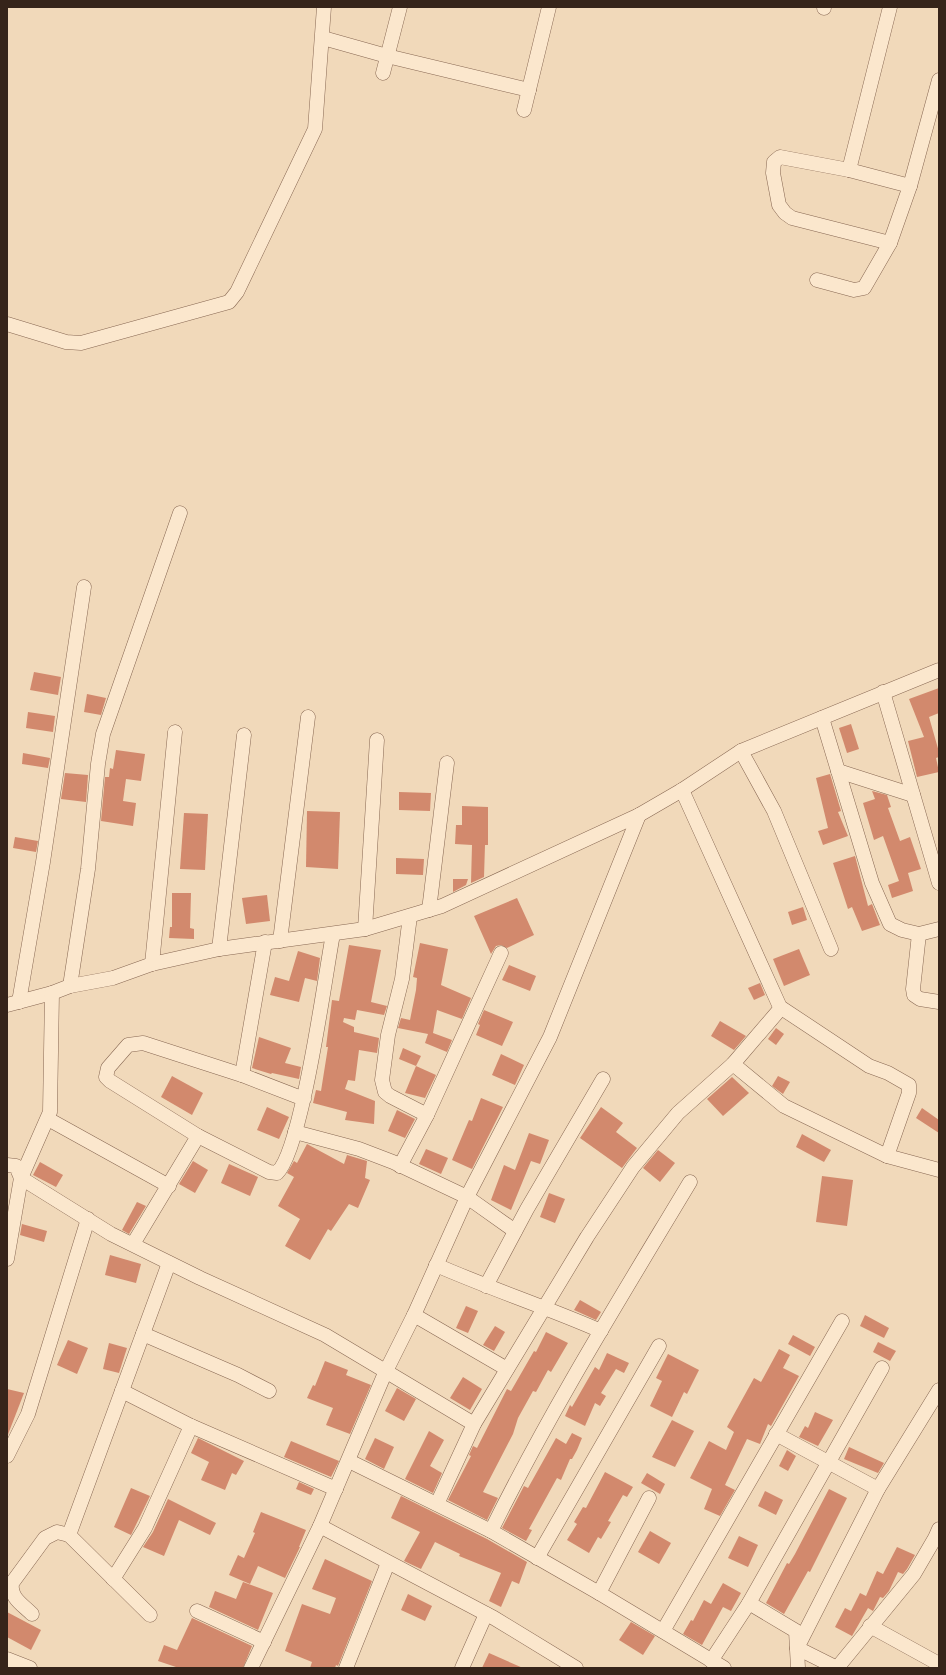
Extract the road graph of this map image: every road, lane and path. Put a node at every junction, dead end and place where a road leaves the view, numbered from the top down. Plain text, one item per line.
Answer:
1 (324, 7) edge
2 (400, 7) edge
3 (549, 7) edge
4 (890, 7) edge
5 (323, 38) junction
6 (387, 56) junction
7 (383, 73) dead end
8 (939, 80) edge
9 (529, 90) junction
10 (524, 110) dead end
11 (849, 170) junction
12 (910, 186) junction
13 (890, 243) junction
14 (816, 280) dead end
15 (7, 324) edge
16 (180, 513) dead end
17 (84, 587) dead end
18 (939, 670) edge
19 (883, 692) junction
20 (308, 717) dead end
21 (822, 718) junction
22 (175, 732) dead end
23 (244, 735) dead end
24 (377, 740) dead end
25 (741, 751) junction
26 (447, 763) dead end
27 (838, 771) junction
28 (682, 790) junction
29 (913, 794) junction
30 (639, 815) junction
31 (939, 883) edge
32 (429, 910) junction
33 (410, 916) junction
34 (365, 929) junction
35 (939, 929) edge
36 (333, 934) junction
37 (919, 934) junction
38 (280, 941) junction
39 (265, 942) junction
40 (219, 949) junction
41 (831, 949) dead end
42 (501, 953) dead end
43 (152, 964) junction
44 (70, 986) junction
45 (52, 993) junction
46 (939, 1002) edge
47 (13, 1003) edge
48 (781, 1008) junction
49 (733, 1064) junction
50 (242, 1075) junction
51 (603, 1079) dead end
52 (304, 1099) junction
53 (427, 1115) junction
54 (48, 1119) junction
55 (295, 1132) junction
56 (198, 1136) junction
57 (887, 1156) junction
58 (7, 1165) edge
59 (400, 1166) junction
60 (939, 1170) edge
61 (21, 1178) junction
62 (690, 1182) dead end
63 (169, 1186) junction
64 (467, 1197) junction
65 (88, 1219) junction
66 (515, 1230) junction
67 (133, 1244) junction
68 (7, 1259) edge
69 (169, 1263) junction
70 (436, 1265) junction
71 (486, 1286) junction
72 (544, 1306) junction
73 (414, 1315) junction
74 (842, 1321) dead end
75 (601, 1331) junction
76 (143, 1334) junction
77 (659, 1346) dead end
78 (882, 1368) dead end
79 (507, 1369) junction
80 (385, 1373) junction
81 (939, 1390) edge
82 (122, 1391) junction
83 (269, 1392) dead end
84 (474, 1424) junction
85 (191, 1426) junction
86 (776, 1434) junction
87 (7, 1456) edge
88 (349, 1461) junction
89 (829, 1461) junction
90 (336, 1489) junction
91 (878, 1489) junction
92 (649, 1498) dead end
93 (437, 1504) junction
94 (320, 1526) junction
95 (939, 1529) edge
96 (491, 1531) junction
97 (69, 1535) junction
98 (538, 1558) junction
99 (388, 1563) junction
100 (113, 1579) junction
101 (599, 1593) junction
102 (749, 1603) junction
103 (197, 1611) dead end
104 (32, 1614) dead end
105 (486, 1614) junction
106 (150, 1615) dead end
107 (870, 1626) junction
108 (663, 1631) junction
109 (264, 1642) junction
110 (797, 1648) junction
111 (7, 1659) edge
112 (718, 1664) edge
113 (939, 1664) edge
114 (24, 1667) edge
115 (251, 1668) edge
116 (346, 1668) edge
117 (462, 1668) edge
118 (576, 1668) edge
119 (798, 1668) edge
120 (837, 1668) edge

1 - 5 street
2 - 6 street
3 - 9 street
4 - 11 street
5 - 6 street
5 - 15 street
6 - 7 street
6 - 9 street
8 - 12 street
9 - 10 street
11 - 12 street
11 - 13 street
12 - 13 street
13 - 14 street
16 - 44 street
17 - 47 street
18 - 19 street
19 - 21 street
19 - 29 street
20 - 38 street
21 - 25 street
21 - 27 street
22 - 43 street
23 - 40 street
24 - 34 street
25 - 28 street
25 - 41 street
26 - 32 street
27 - 29 street
27 - 37 street
28 - 30 street
28 - 48 street
29 - 31 street
30 - 32 street
30 - 64 street
32 - 33 street
33 - 34 street
33 - 53 street
34 - 36 street
35 - 37 street
36 - 38 street
36 - 52 street
37 - 46 street
38 - 39 street
39 - 40 street
39 - 50 street
40 - 43 street
42 - 53 street
43 - 44 street
44 - 45 street
45 - 47 street
45 - 54 street
48 - 49 street
48 - 57 street
49 - 57 street
49 - 72 street
50 - 52 street
50 - 56 street
51 - 66 street
52 - 55 street
53 - 59 street
54 - 61 street
54 - 63 street
55 - 56 street
55 - 59 street
56 - 63 street
57 - 60 street
58 - 61 street
59 - 64 street
61 - 65 street
61 - 68 street
62 - 75 street
63 - 67 street
64 - 66 street
64 - 70 street
65 - 67 street
65 - 87 street
66 - 71 street
67 - 69 street
69 - 76 street
69 - 80 street
70 - 71 street
70 - 73 street
71 - 72 street
72 - 75 street
72 - 79 street
73 - 79 street
73 - 80 street
74 - 86 street
75 - 96 street
76 - 82 street
76 - 83 street
77 - 98 street
78 - 89 street
79 - 84 street
80 - 84 street
80 - 88 street
81 - 91 street
82 - 85 street
82 - 97 street
84 - 93 street
85 - 90 street
85 - 100 street
86 - 89 street
86 - 108 street
88 - 90 street
88 - 93 street
89 - 91 street
89 - 102 street
90 - 94 street
91 - 110 street
92 - 101 street
93 - 96 street
94 - 99 street
94 - 109 street
95 - 107 street
96 - 98 street
97 - 100 street
97 - 104 street
98 - 101 street
99 - 105 street
99 - 116 street
100 - 106 street
101 - 108 street
102 - 110 street
102 - 112 street
103 - 109 street
105 - 117 street
105 - 118 street
107 - 113 street
107 - 120 street
108 - 112 street
109 - 115 street
110 - 119 street
110 - 120 street
111 - 114 street

